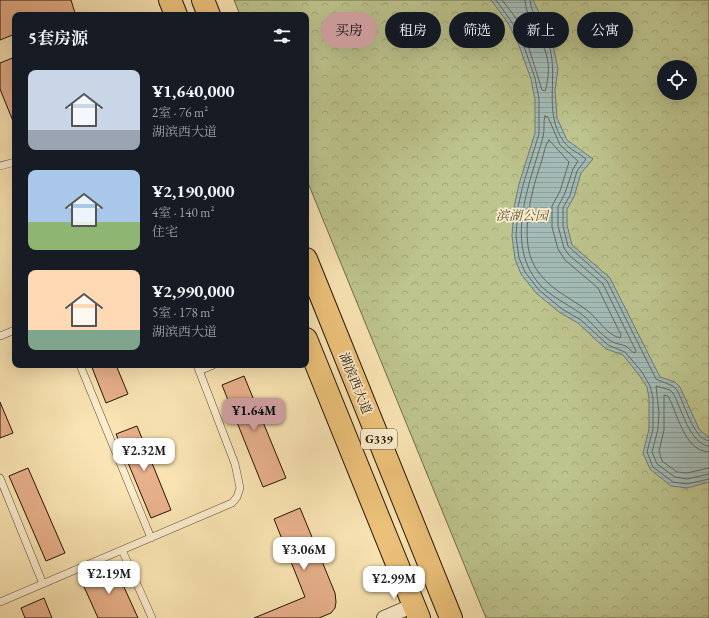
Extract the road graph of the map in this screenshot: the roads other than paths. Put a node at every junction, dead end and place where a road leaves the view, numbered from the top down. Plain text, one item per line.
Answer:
1 (170, 0) edge
2 (202, 0) edge
3 (175, 12) edge
4 (208, 12) edge
5 (12, 163) edge
6 (0, 166) edge
7 (309, 266) edge
8 (12, 331) edge
9 (0, 336) edge
10 (309, 346) edge
11 (81, 368) edge
12 (198, 368) edge
13 (0, 478) edge
14 (151, 538) junction
15 (122, 550) junction
16 (43, 584) junction
17 (0, 602) edge
18 (416, 612) edge
19 (152, 618) edge
20 (384, 618) edge
21 (451, 618) edge

1 - 3 highway
2 - 4 highway
5 - 6 lane
7 - 21 highway, 湖滨西大道 / G339
8 - 9 lane
10 - 18 highway, G339
11 - 14 lane
12 - 14 lane
13 - 16 lane
14 - 15 lane
15 - 16 lane
15 - 19 lane
16 - 17 lane
18 - 20 street

